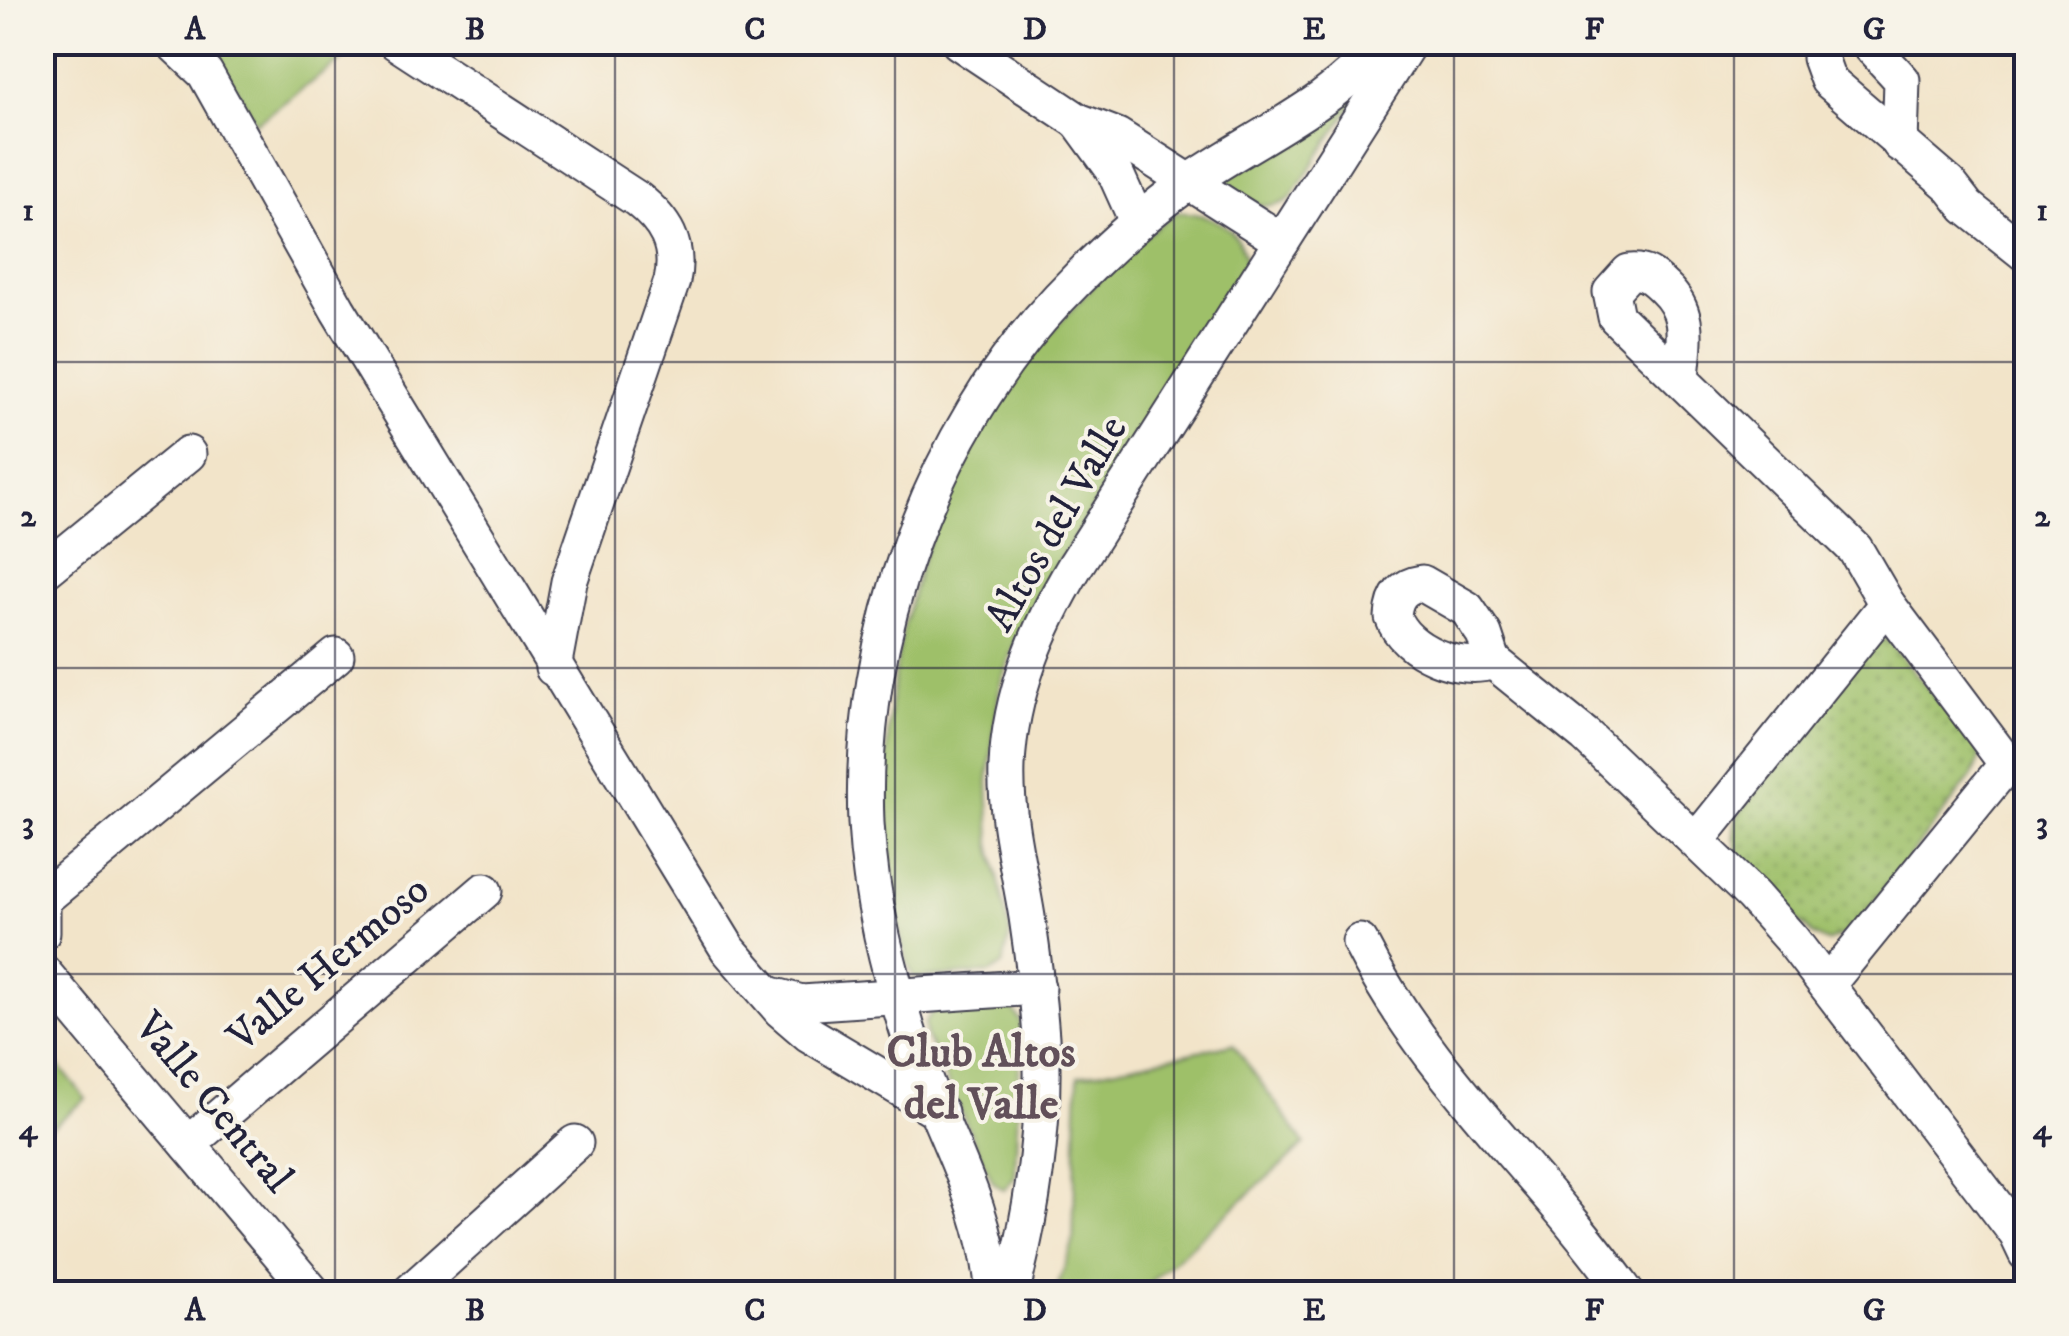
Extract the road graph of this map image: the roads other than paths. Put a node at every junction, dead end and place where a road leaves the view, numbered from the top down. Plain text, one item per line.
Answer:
1 (172, 42) edge
2 (396, 42) edge
3 (1384, 42) edge
4 (1408, 42) edge
5 (1824, 42) edge
6 (1867, 42) edge
7 (973, 46) edge
8 (1078, 121) junction
9 (1900, 144) junction
10 (1190, 181) junction
11 (1137, 221) junction
12 (1282, 241) junction
13 (2026, 254) edge
14 (1681, 379) dead end
15 (188, 454) dead end
16 (42, 573) edge
17 (566, 597) junction
18 (1887, 604) junction
19 (516, 606) junction
20 (336, 656) dead end
21 (1494, 661) dead end
22 (553, 668) junction
23 (2017, 770) edge
24 (1698, 839) junction
25 (484, 892) dead end
26 (42, 901) edge
27 (42, 932) edge
28 (1360, 942) dead end
29 (42, 971) edge
30 (1828, 986) junction
31 (1036, 987) junction
32 (768, 994) junction
33 (899, 998) junction
34 (940, 1112) junction
35 (574, 1143) dead end
36 (188, 1144) junction
37 (2023, 1242) edge
38 (314, 1294) edge
39 (408, 1294) edge
40 (994, 1294) edge
41 (1011, 1294) edge
42 (1627, 1294) edge

1 - 19 street
2 - 17 street
3 - 10 street
4 - 12 street, Altos del Valle
5 - 9 street
6 - 9 street
7 - 8 street
8 - 10 street
8 - 11 street
9 - 13 street
10 - 11 street
10 - 12 street
11 - 33 street
12 - 31 street, Altos del Valle
14 - 18 street
15 - 16 street
17 - 19 street
17 - 22 street
18 - 23 street
18 - 24 street
19 - 22 street
20 - 26 street
21 - 24 street
22 - 32 street
23 - 30 street
24 - 30 street
25 - 36 street, Valle Hermoso
26 - 27 street
28 - 42 street
29 - 36 street, Valle Central
30 - 37 street
31 - 33 street
31 - 41 street, Altos del Valle
32 - 33 street
32 - 34 street
33 - 34 street
34 - 40 street
35 - 39 street
36 - 38 street, Valle Central

